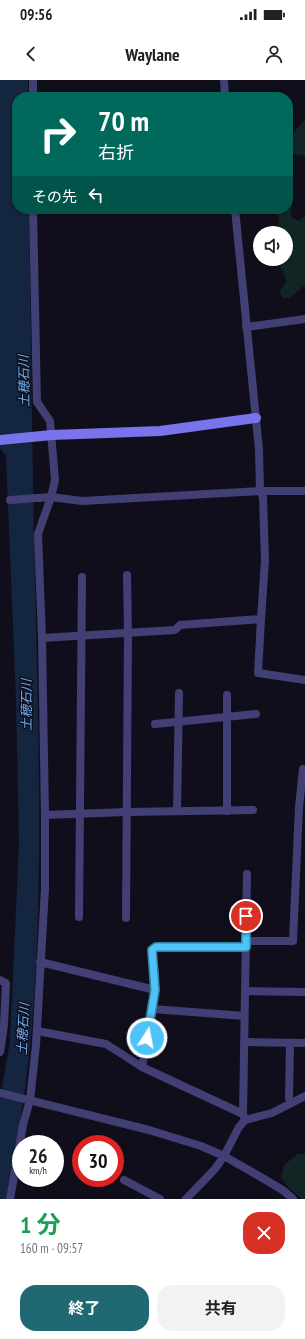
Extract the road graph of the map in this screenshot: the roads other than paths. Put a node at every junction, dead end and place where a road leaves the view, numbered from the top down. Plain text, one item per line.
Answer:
1 (33, 80) edge
2 (224, 80) edge
3 (33, 92) edge
4 (225, 92) edge
5 (34, 214) edge
6 (235, 214) edge
7 (305, 319) edge
8 (246, 327) junction
9 (256, 418) junction
10 (52, 435) junction
11 (0, 440) edge
12 (260, 491) junction
13 (305, 491) edge
14 (51, 497) junction
15 (10, 500) dead end
16 (127, 575) dead end
17 (82, 577) dead end
18 (261, 619) junction
19 (128, 634) junction
20 (82, 636) junction
21 (42, 638) junction
22 (305, 680) edge
23 (179, 693) dead end
24 (227, 695) dead end
25 (256, 714) dead end
26 (227, 716) junction
27 (178, 721) junction
28 (155, 724) dead end
29 (303, 768) dead end
30 (227, 810) junction
31 (253, 810) dead end
32 (178, 811) junction
33 (126, 812) junction
34 (79, 814) junction
35 (46, 815) junction
36 (247, 874) dead end
37 (79, 917) dead end
38 (126, 918) dead end
39 (246, 944) junction
40 (40, 962) junction
41 (0, 980) edge
42 (155, 990) junction
43 (245, 990) junction
44 (305, 992) edge
45 (153, 1009) junction
46 (244, 1016) junction
47 (36, 1031) junction
48 (244, 1042) junction
49 (290, 1043) junction
50 (305, 1043) edge
51 (0, 1052) edge
52 (142, 1067) junction
53 (0, 1093) edge
54 (305, 1096) edge
55 (28, 1100) junction
56 (291, 1103) junction
57 (244, 1117) junction
58 (224, 1156) junction
59 (124, 1180) dead end
60 (10, 1199) edge
61 (160, 1199) edge
62 (186, 1199) edge
63 (293, 1199) edge

1 - 3 street
2 - 4 street
5 - 10 street
6 - 8 street
7 - 8 street
8 - 9 street
9 - 10 street
9 - 12 street
10 - 11 street
10 - 14 street
12 - 13 street
12 - 14 street
12 - 18 street
14 - 15 street
14 - 21 street
16 - 19 street
17 - 20 street
18 - 19 street
18 - 22 street
19 - 20 street
19 - 33 street
20 - 21 street
20 - 34 street
21 - 35 street
23 - 27 street
24 - 26 street
25 - 26 street
26 - 27 street
26 - 30 street
27 - 28 street
27 - 32 street
29 - 39 street
30 - 31 street
30 - 32 street
32 - 33 street
33 - 34 street
33 - 38 street
34 - 35 street
34 - 37 street
35 - 40 street
36 - 39 street
39 - 42 street
39 - 43 street
40 - 42 street
40 - 47 street
41 - 51 street
42 - 45 street
43 - 44 street
43 - 46 street
45 - 46 street
45 - 52 street
46 - 48 street
47 - 52 street
47 - 55 street
48 - 49 street
48 - 57 street
49 - 50 street
49 - 56 street
52 - 57 street
53 - 55 street
54 - 56 street
55 - 58 street
55 - 60 street
56 - 57 street
57 - 58 street
58 - 62 street
58 - 63 street
59 - 61 street

